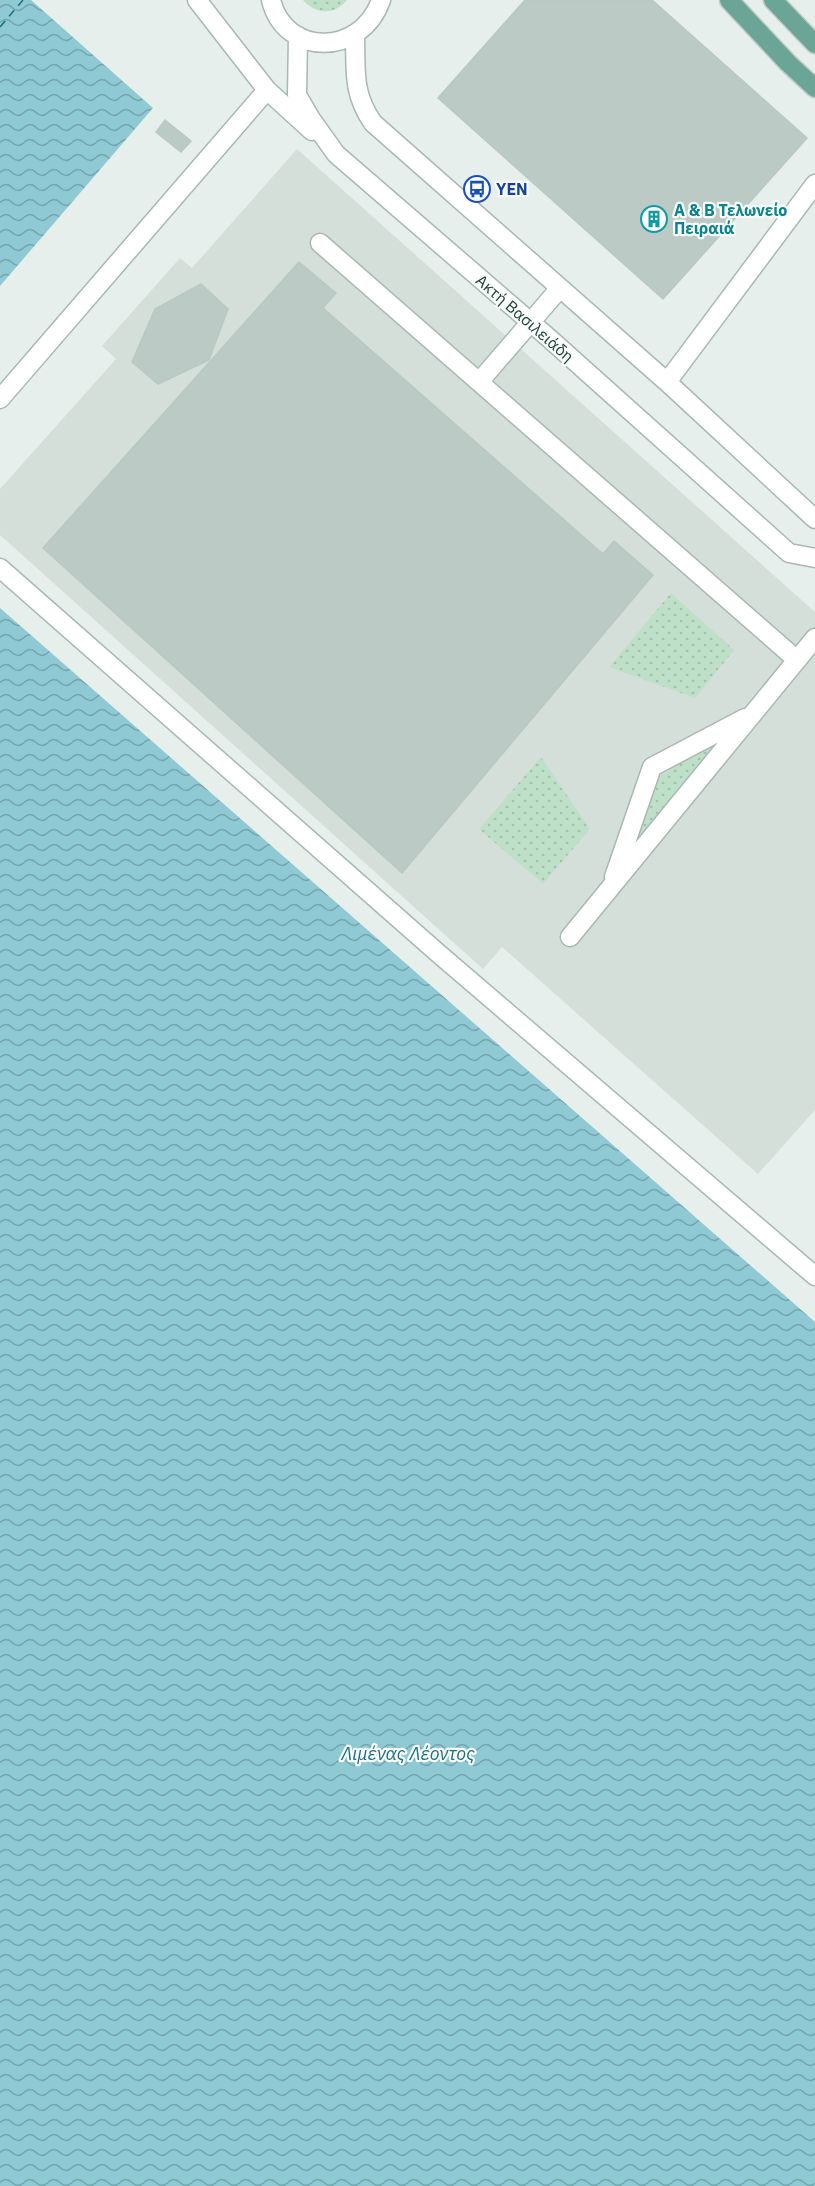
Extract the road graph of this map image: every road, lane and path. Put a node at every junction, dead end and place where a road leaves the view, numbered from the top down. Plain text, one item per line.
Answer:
1 (197, 0) edge
2 (271, 0) edge
3 (381, 0) edge
4 (729, 0) edge
5 (773, 0) edge
6 (298, 36) junction
7 (355, 36) junction
8 (815, 44) edge
9 (815, 88) edge
10 (267, 90) junction
11 (336, 154) junction
12 (815, 184) edge
13 (320, 243) dead end
14 (560, 288) junction
15 (530, 322) junction
16 (479, 382) junction
17 (668, 382) junction
18 (0, 399) edge
19 (815, 519) edge
20 (815, 558) edge
21 (0, 568) edge
22 (815, 638) edge
23 (797, 660) junction
24 (754, 713) junction
25 (610, 889) junction
26 (570, 937) dead end
27 (815, 1276) edge

1 - 10 street
2 - 6 street
3 - 7 street
4 - 9 main road
5 - 8 main road
6 - 7 street
6 - 11 street, Ακτή Βασιλειάδη
7 - 14 street
10 - 11 street
10 - 18 street
11 - 15 street, Ακτή Βασιλειάδη
12 - 17 street
13 - 16 street
14 - 15 street
14 - 17 street
15 - 16 street
15 - 20 street, Ακτή Βασιλειάδη
16 - 23 street
17 - 19 street
21 - 27 street
22 - 23 street
23 - 24 street
24 - 25 street
24 - 25 street
25 - 26 street

